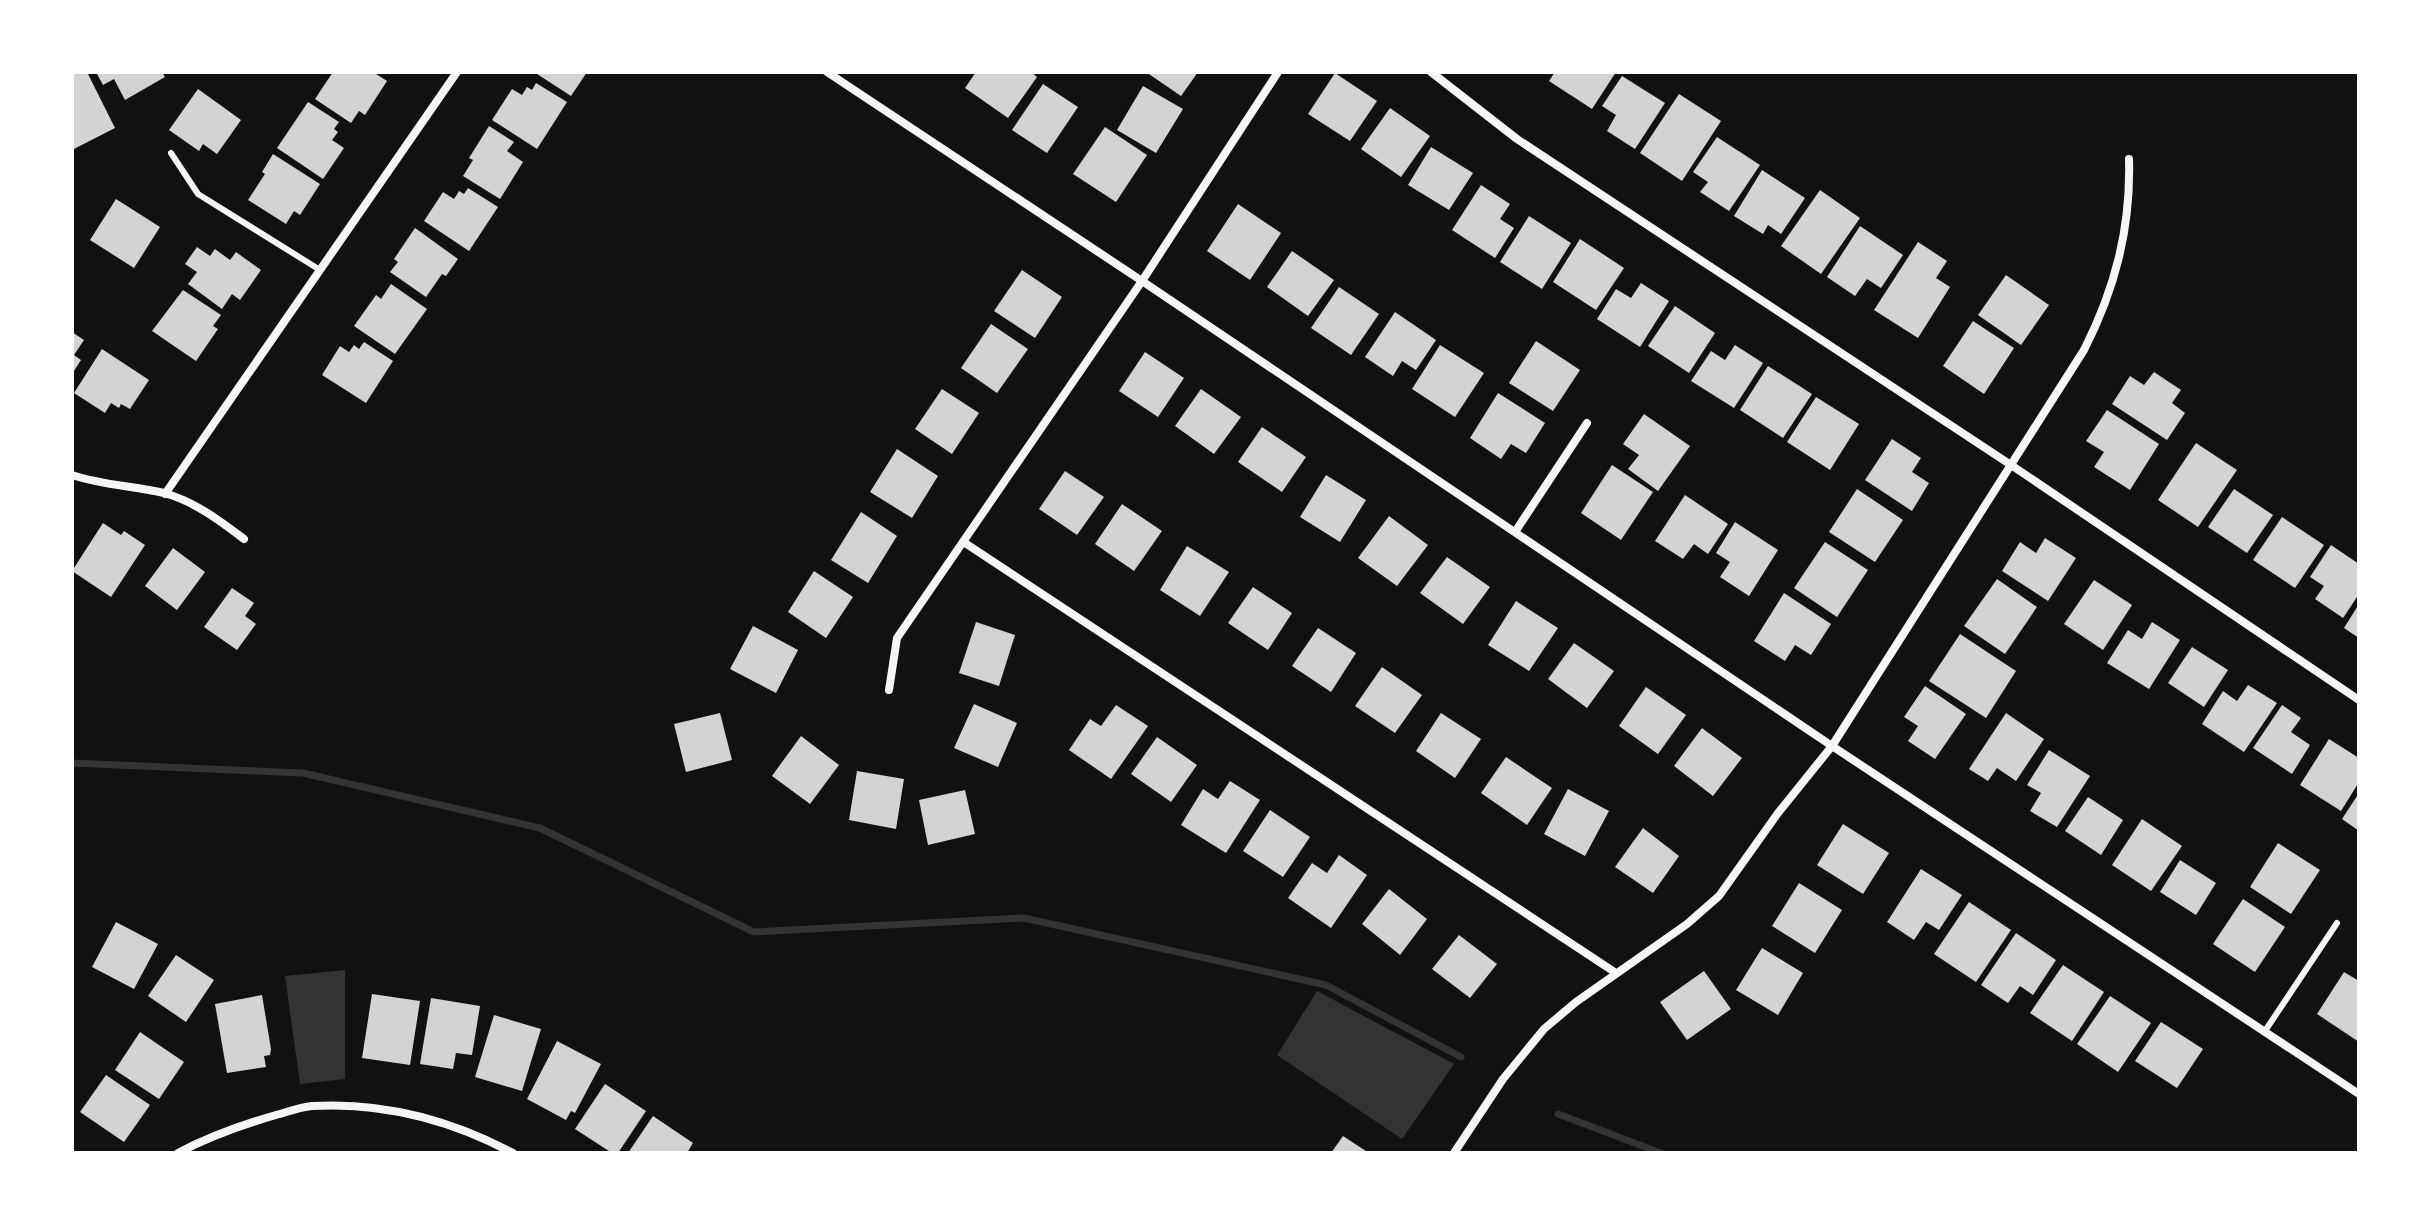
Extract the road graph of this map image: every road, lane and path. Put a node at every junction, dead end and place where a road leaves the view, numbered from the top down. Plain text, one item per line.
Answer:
1 (457, 72) edge
2 (827, 72) edge
3 (1278, 72) edge
4 (1431, 72) edge
5 (838, 75) edge
6 (171, 153) dead end
7 (2129, 159) dead end
8 (320, 270) junction
9 (1142, 281) junction
10 (1587, 423) dead end
11 (2011, 465) junction
12 (72, 475) edge
13 (165, 494) junction
14 (1515, 532) junction
15 (244, 539) dead end
16 (965, 543) junction
17 (889, 690) dead end
18 (2359, 700) edge
19 (1832, 746) junction
20 (2337, 923) dead end
21 (1616, 973) junction
22 (2265, 1031) junction
23 (2359, 1094) edge
24 (178, 1153) edge
25 (513, 1153) edge
26 (1454, 1153) edge

1 - 8 street
2 - 5 street
3 - 9 street
4 - 11 street
5 - 9 street
6 - 8 lane
7 - 11 street
8 - 13 street
9 - 14 street
9 - 16 street
10 - 14 street
11 - 18 street
11 - 19 street
12 - 13 street
13 - 15 street
14 - 19 street
16 - 17 street
16 - 21 street
19 - 21 street
19 - 22 street
20 - 22 lane
21 - 26 street
22 - 23 street
24 - 25 street

